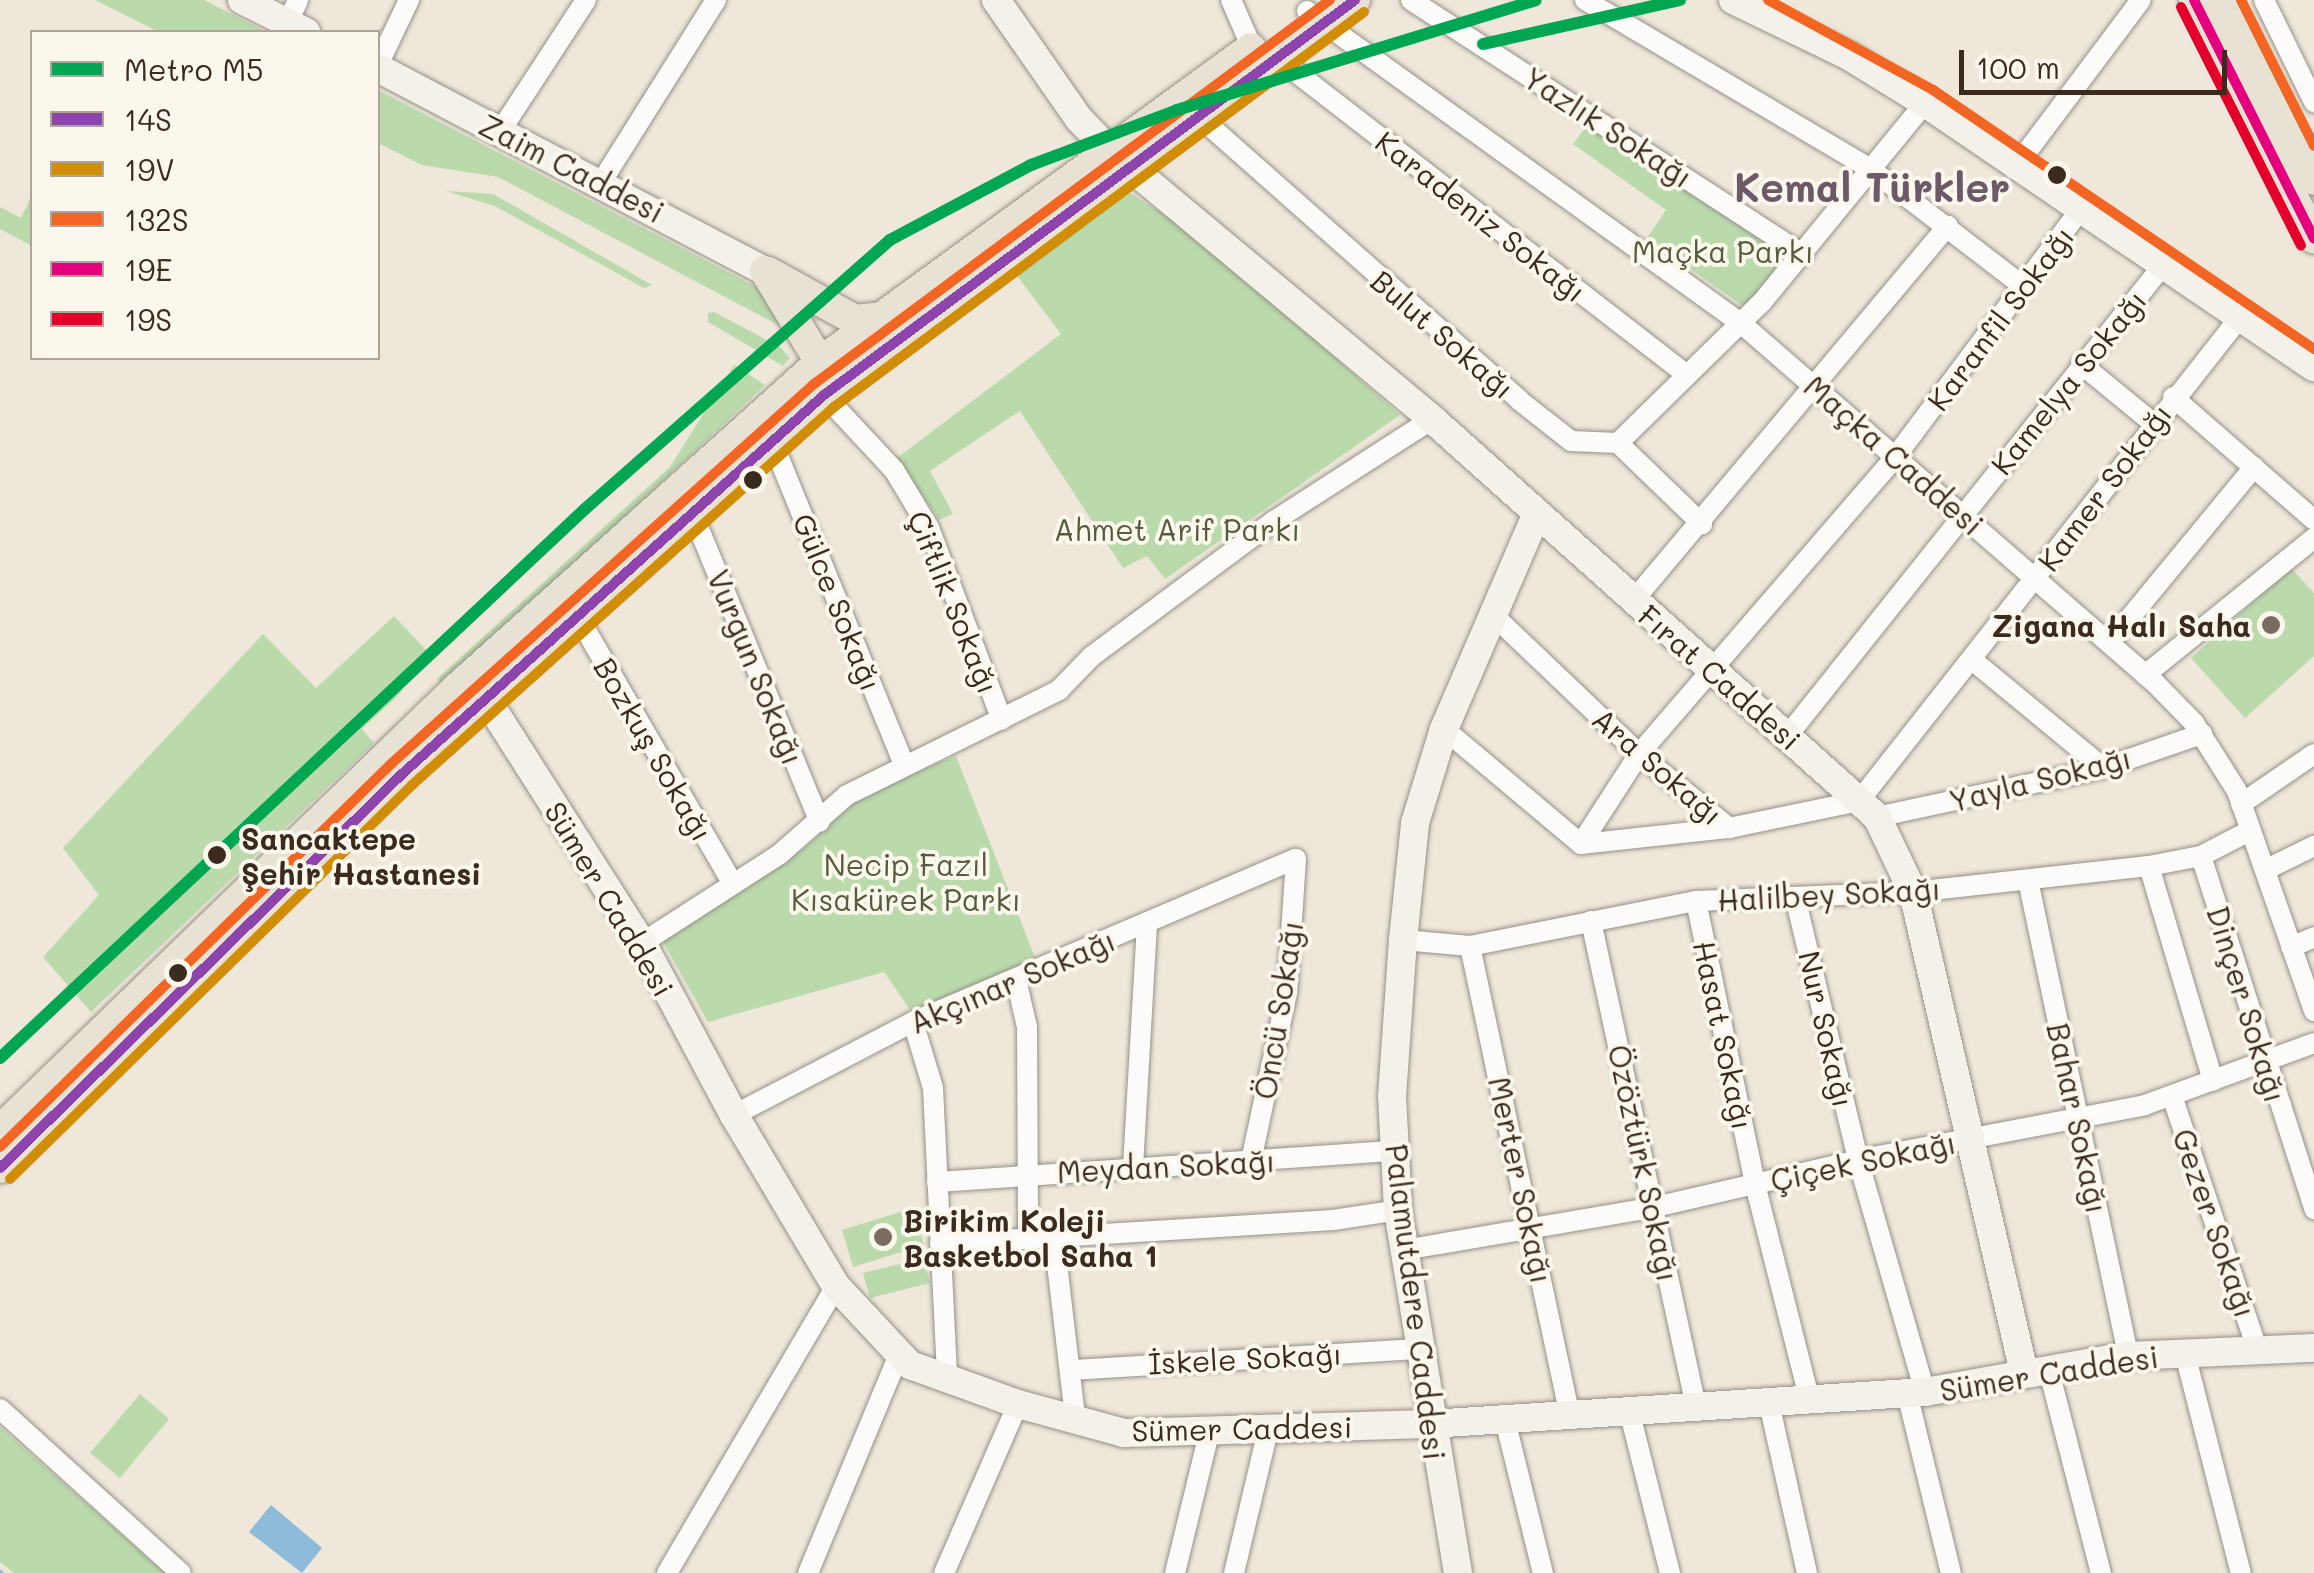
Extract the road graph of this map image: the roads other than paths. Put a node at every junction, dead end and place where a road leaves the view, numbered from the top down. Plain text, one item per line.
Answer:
1 (242, 0) edge
2 (409, 0) edge
3 (586, 0) edge
4 (716, 0) edge
5 (996, 0) edge
6 (1231, 0) edge
7 (1355, 0) edge
8 (1411, 0) edge
9 (1585, 0) edge
10 (1733, 0) edge
11 (2140, 0) edge
12 (2194, 0) edge
13 (2224, 0) edge
14 (2264, 0) edge
15 (1317, 11) edge
16 (297, 18) edge
17 (1263, 52) junction
18 (380, 63) edge
19 (380, 68) edge
20 (2314, 102) edge
21 (1925, 104) junction
22 (1195, 113) junction
23 (501, 130) junction
24 (1117, 156) junction
25 (1869, 168) junction
26 (2014, 169) junction
27 (2314, 180) edge
28 (602, 181) junction
29 (2079, 211) junction
30 (1948, 226) junction
31 (2314, 240) edge
32 (1804, 255) junction
33 (2164, 264) junction
34 (765, 271) junction
35 (2023, 286) junction
36 (2241, 316) junction
37 (884, 317) junction
38 (1742, 324) junction
39 (2082, 364) junction
40 (2314, 366) edge
41 (1687, 376) junction
42 (815, 379) junction
43 (1814, 386) junction
44 (2173, 397) junction
45 (1432, 418) junction
46 (2153, 422) junction
47 (772, 441) junction
48 (1618, 443) junction
49 (1896, 456) junction
50 (2254, 467) junction
51 (692, 512) junction
52 (1538, 513) junction
53 (1962, 514) junction
54 (2314, 520) edge
55 (1702, 524) junction
56 (2314, 538) edge
57 (2034, 578) junction
58 (1633, 601) junction
59 (1492, 614) junction
60 (577, 616) junction
61 (2108, 643) junction
62 (1971, 659) junction
63 (1716, 670) junction
64 (2145, 675) junction
65 (485, 697) junction
66 (1002, 720) junction
67 (1444, 728) junction
68 (2202, 734) junction
69 (1788, 735) junction
70 (1639, 754) junction
71 (2314, 755) edge
72 (904, 764) junction
73 (2103, 768) junction
74 (2241, 804) junction
75 (1868, 809) junction
76 (820, 822) junction
77 (1729, 828) junction
78 (2251, 830) junction
79 (1581, 844) junction
80 (2314, 846) edge
81 (2200, 856) junction
82 (1296, 858) joint
83 (2149, 866) junction
84 (2265, 870) junction
85 (2028, 880) junction
86 (732, 882) junction
87 (1914, 892) junction
88 (1795, 897) junction
89 (1696, 900) junction
90 (1147, 922) junction
91 (1592, 922) junction
92 (2314, 937) edge
93 (1403, 940) junction
94 (642, 943) junction
95 (1470, 946) junction
96 (2292, 946) junction
97 (1016, 979) junction
98 (2314, 1011) edge
99 (913, 1022) junction
100 (2314, 1043) edge
101 (2264, 1062) junction
102 (2213, 1081) junction
103 (2172, 1096) junction
104 (734, 1115) junction
105 (2079, 1119) junction
106 (0, 1130) edge
107 (1971, 1139) junction
108 (1395, 1152) junction
109 (1858, 1160) junction
110 (1252, 1161) junction
111 (0, 1168) edge
112 (1133, 1168) junction
113 (1025, 1174) junction
114 (937, 1182) junction
115 (1755, 1184) junction
116 (1655, 1208) junction
117 (2314, 1208) edge
118 (1398, 1210) junction
119 (1532, 1231) junction
120 (1054, 1238) junction
121 (1028, 1240) junction
122 (940, 1244) junction
123 (1404, 1250) junction
124 (836, 1286) junction
125 (1419, 1348) junction
126 (2314, 1348) edge
127 (2258, 1351) junction
128 (2185, 1354) junction
129 (2128, 1356) junction
130 (898, 1357) junction
131 (2036, 1369) junction
132 (1072, 1370) junction
133 (947, 1377) junction
134 (1916, 1393) junction
135 (1810, 1402) junction
136 (1770, 1403) junction
137 (1018, 1404) junction
138 (1695, 1404) junction
139 (0, 1409) edge
140 (1629, 1410) junction
141 (1570, 1415) junction
142 (1076, 1418) junction
143 (1505, 1420) junction
144 (1430, 1424) junction
145 (1269, 1426) junction
146 (1210, 1429) junction
147 (182, 1573) edge
148 (666, 1573) edge
149 (808, 1573) edge
150 (944, 1573) edge
151 (1175, 1573) edge
152 (1234, 1573) edge
153 (1458, 1573) edge
154 (1543, 1573) edge
155 (1670, 1573) edge
156 (1808, 1573) edge
157 (1951, 1573) edge
158 (2101, 1573) edge
159 (2240, 1573) edge

1 - 16 street
2 - 18 street
3 - 23 street
4 - 28 street
5 - 24 street, Fırat Caddesi
6 - 17 street
7 - 15 main road
8 - 32 street, Yazlık Sokağı
9 - 25 street
10 - 21 street
11 - 26 street
12 - 31 main road
13 - 27 main road
14 - 20 street
15 - 17 main road
15 - 38 street, Maçka Caddesi
17 - 22 main road
17 - 24 main road
17 - 41 street, Karadeniz Sokağı
19 - 23 street, Zaim Caddesi
21 - 25 street
21 - 26 street
22 - 24 main road
22 - 48 street, Bulut Sokağı
23 - 28 street, Zaim Caddesi
24 - 37 main road
24 - 42 main road
24 - 45 street, Fırat Caddesi
25 - 30 street
25 - 32 street
26 - 29 street
28 - 34 street, Zaim Caddesi
29 - 33 street
29 - 35 street, Karanfil Sokağı
30 - 35 street
30 - 43 street
32 - 38 street
33 - 36 street
33 - 39 street, Kamelya Sokağı
34 - 37 main road
34 - 42 main road
35 - 49 street, Karanfil Sokağı
36 - 40 street
36 - 44 street, Kamer Sokağı
37 - 42 main road
38 - 41 street
38 - 43 street, Maçka Caddesi
39 - 46 street
39 - 53 street, Kamelya Sokağı
41 - 48 street
42 - 47 main road
42 - 66 street, Çiftlik Sokağı
42 - 106 main road
43 - 49 street, Maçka Caddesi
43 - 55 street
44 - 46 street, Kamer Sokağı
44 - 50 street
45 - 52 street, Fırat Caddesi
45 - 66 street
46 - 57 street, Kamer Sokağı
47 - 51 main road
47 - 72 street, Gülce Sokağı
48 - 55 street
49 - 53 street, Maçka Caddesi
49 - 63 street, Karanfil Sokağı
50 - 54 street
50 - 61 street
51 - 60 main road
51 - 76 street, Vurgun Sokağı
52 - 58 street, Fırat Caddesi
52 - 59 street, Palamutdere Caddesi
53 - 57 street, Maçka Caddesi
53 - 69 street, Kamelya Sokağı
55 - 58 street
56 - 64 street
57 - 61 street, Maçka Caddesi
57 - 62 street, Kamer Sokağı
58 - 63 street, Fırat Caddesi
59 - 67 street, Palamutdere Caddesi
59 - 70 street, Ara Sokağı
60 - 65 main road
60 - 86 street, Bozkuş Sokağı
61 - 64 street, Maçka Caddesi
62 - 73 street
62 - 75 street, Kamer Sokağı
63 - 69 street, Fırat Caddesi
63 - 70 street, Karanfil Sokağı
64 - 68 street, Maçka Caddesi
65 - 94 street, Sümer Caddesi
65 - 111 main road
66 - 72 street
67 - 79 street
67 - 93 street, Palamutdere Caddesi
68 - 73 street, Yayla Sokağı
68 - 74 street, Maçka Caddesi
69 - 75 street, Fırat Caddesi
70 - 77 street, Ara Sokağı
70 - 79 street, Karanfil Sokağı
71 - 74 street
72 - 76 street
73 - 75 street, Yayla Sokağı
74 - 78 street, Maçka Caddesi
75 - 77 street, Ara Sokağı
75 - 87 street, Fırat Caddesi
76 - 86 street
77 - 79 street
78 - 81 street, Halilbey Sokağı
78 - 84 street, Maçka Caddesi
80 - 84 street
81 - 83 street, Halilbey Sokağı
81 - 101 street, Dinçer Sokağı
82 - 90 street, Akçınar Sokağı
82 - 110 street, Öncü Sokağı
83 - 85 street, Halilbey Sokağı
83 - 102 street
84 - 96 street, Maçka Caddesi
85 - 87 street, Halilbey Sokağı
85 - 105 street, Bahar Sokağı
86 - 94 street
87 - 88 street, Halilbey Sokağı
87 - 107 street, Fırat Caddesi
88 - 89 street, Halilbey Sokağı
88 - 109 street, Nur Sokağı
89 - 91 street, Halilbey Sokağı
89 - 115 street, Hasat Sokağı
90 - 97 street, Akçınar Sokağı
90 - 112 street
91 - 95 street, Halilbey Sokağı
91 - 116 street, Özöztürk Sokağı
92 - 96 street
93 - 95 street, Halilbey Sokağı
93 - 108 street, Palamutdere Caddesi
94 - 104 street, Sümer Caddesi
95 - 119 street, Merter Sokağı
96 - 98 street, Maçka Caddesi
97 - 99 street, Akçınar Sokağı
97 - 113 street
99 - 104 street, Akçınar Sokağı
99 - 114 street
100 - 101 street, Çiçek Sokağı
101 - 102 street, Çiçek Sokağı
101 - 117 street, Dinçer Sokağı
102 - 103 street, Çiçek Sokağı
103 - 105 street, Çiçek Sokağı
103 - 127 street, Gezer Sokağı
104 - 124 street, Sümer Caddesi
105 - 107 street, Çiçek Sokağı
105 - 129 street, Bahar Sokağı
107 - 109 street, Çiçek Sokağı
107 - 131 street, Fırat Caddesi
108 - 110 street, Meydan Sokağı
108 - 118 street, Palamutdere Caddesi
109 - 115 street, Çiçek Sokağı
109 - 134 street, Nur Sokağı
110 - 112 street, Meydan Sokağı
112 - 113 street, Meydan Sokağı
113 - 114 street, Meydan Sokağı
113 - 121 street
114 - 122 street
115 - 116 street, Çiçek Sokağı
115 - 135 street, Hasat Sokağı
116 - 119 street, Çiçek Sokağı
116 - 138 street, Özöztürk Sokağı
118 - 120 street
118 - 123 street, Palamutdere Caddesi
119 - 123 street, Çiçek Sokağı
119 - 141 street, Merter Sokağı
120 - 121 street
120 - 132 street
121 - 122 street
122 - 133 street
123 - 125 street, Palamutdere Caddesi
124 - 130 street, Sümer Caddesi
124 - 148 street
125 - 132 street, İskele Sokağı
125 - 144 street, Palamutdere Caddesi
126 - 127 street, Sümer Caddesi
127 - 128 street, Sümer Caddesi
128 - 129 street, Sümer Caddesi
128 - 159 street
129 - 131 street, Sümer Caddesi
130 - 133 street, Sümer Caddesi
130 - 149 street
131 - 134 street, Sümer Caddesi
131 - 158 street
132 - 142 street
133 - 137 street, Sümer Caddesi
134 - 135 street, Sümer Caddesi
134 - 157 street, Nur Sokağı
135 - 136 street, Sümer Caddesi
136 - 138 street, Sümer Caddesi
136 - 156 street
137 - 142 street, Sümer Caddesi
137 - 150 street
138 - 140 street, Sümer Caddesi
139 - 147 street
140 - 141 street, Sümer Caddesi
140 - 155 street
141 - 143 street, Sümer Caddesi
142 - 146 street, Sümer Caddesi
143 - 144 street, Sümer Caddesi
143 - 154 street
144 - 145 street, Sümer Caddesi
144 - 153 street, Palamutdere Caddesi
145 - 146 street, Sümer Caddesi
145 - 152 street
146 - 151 street

